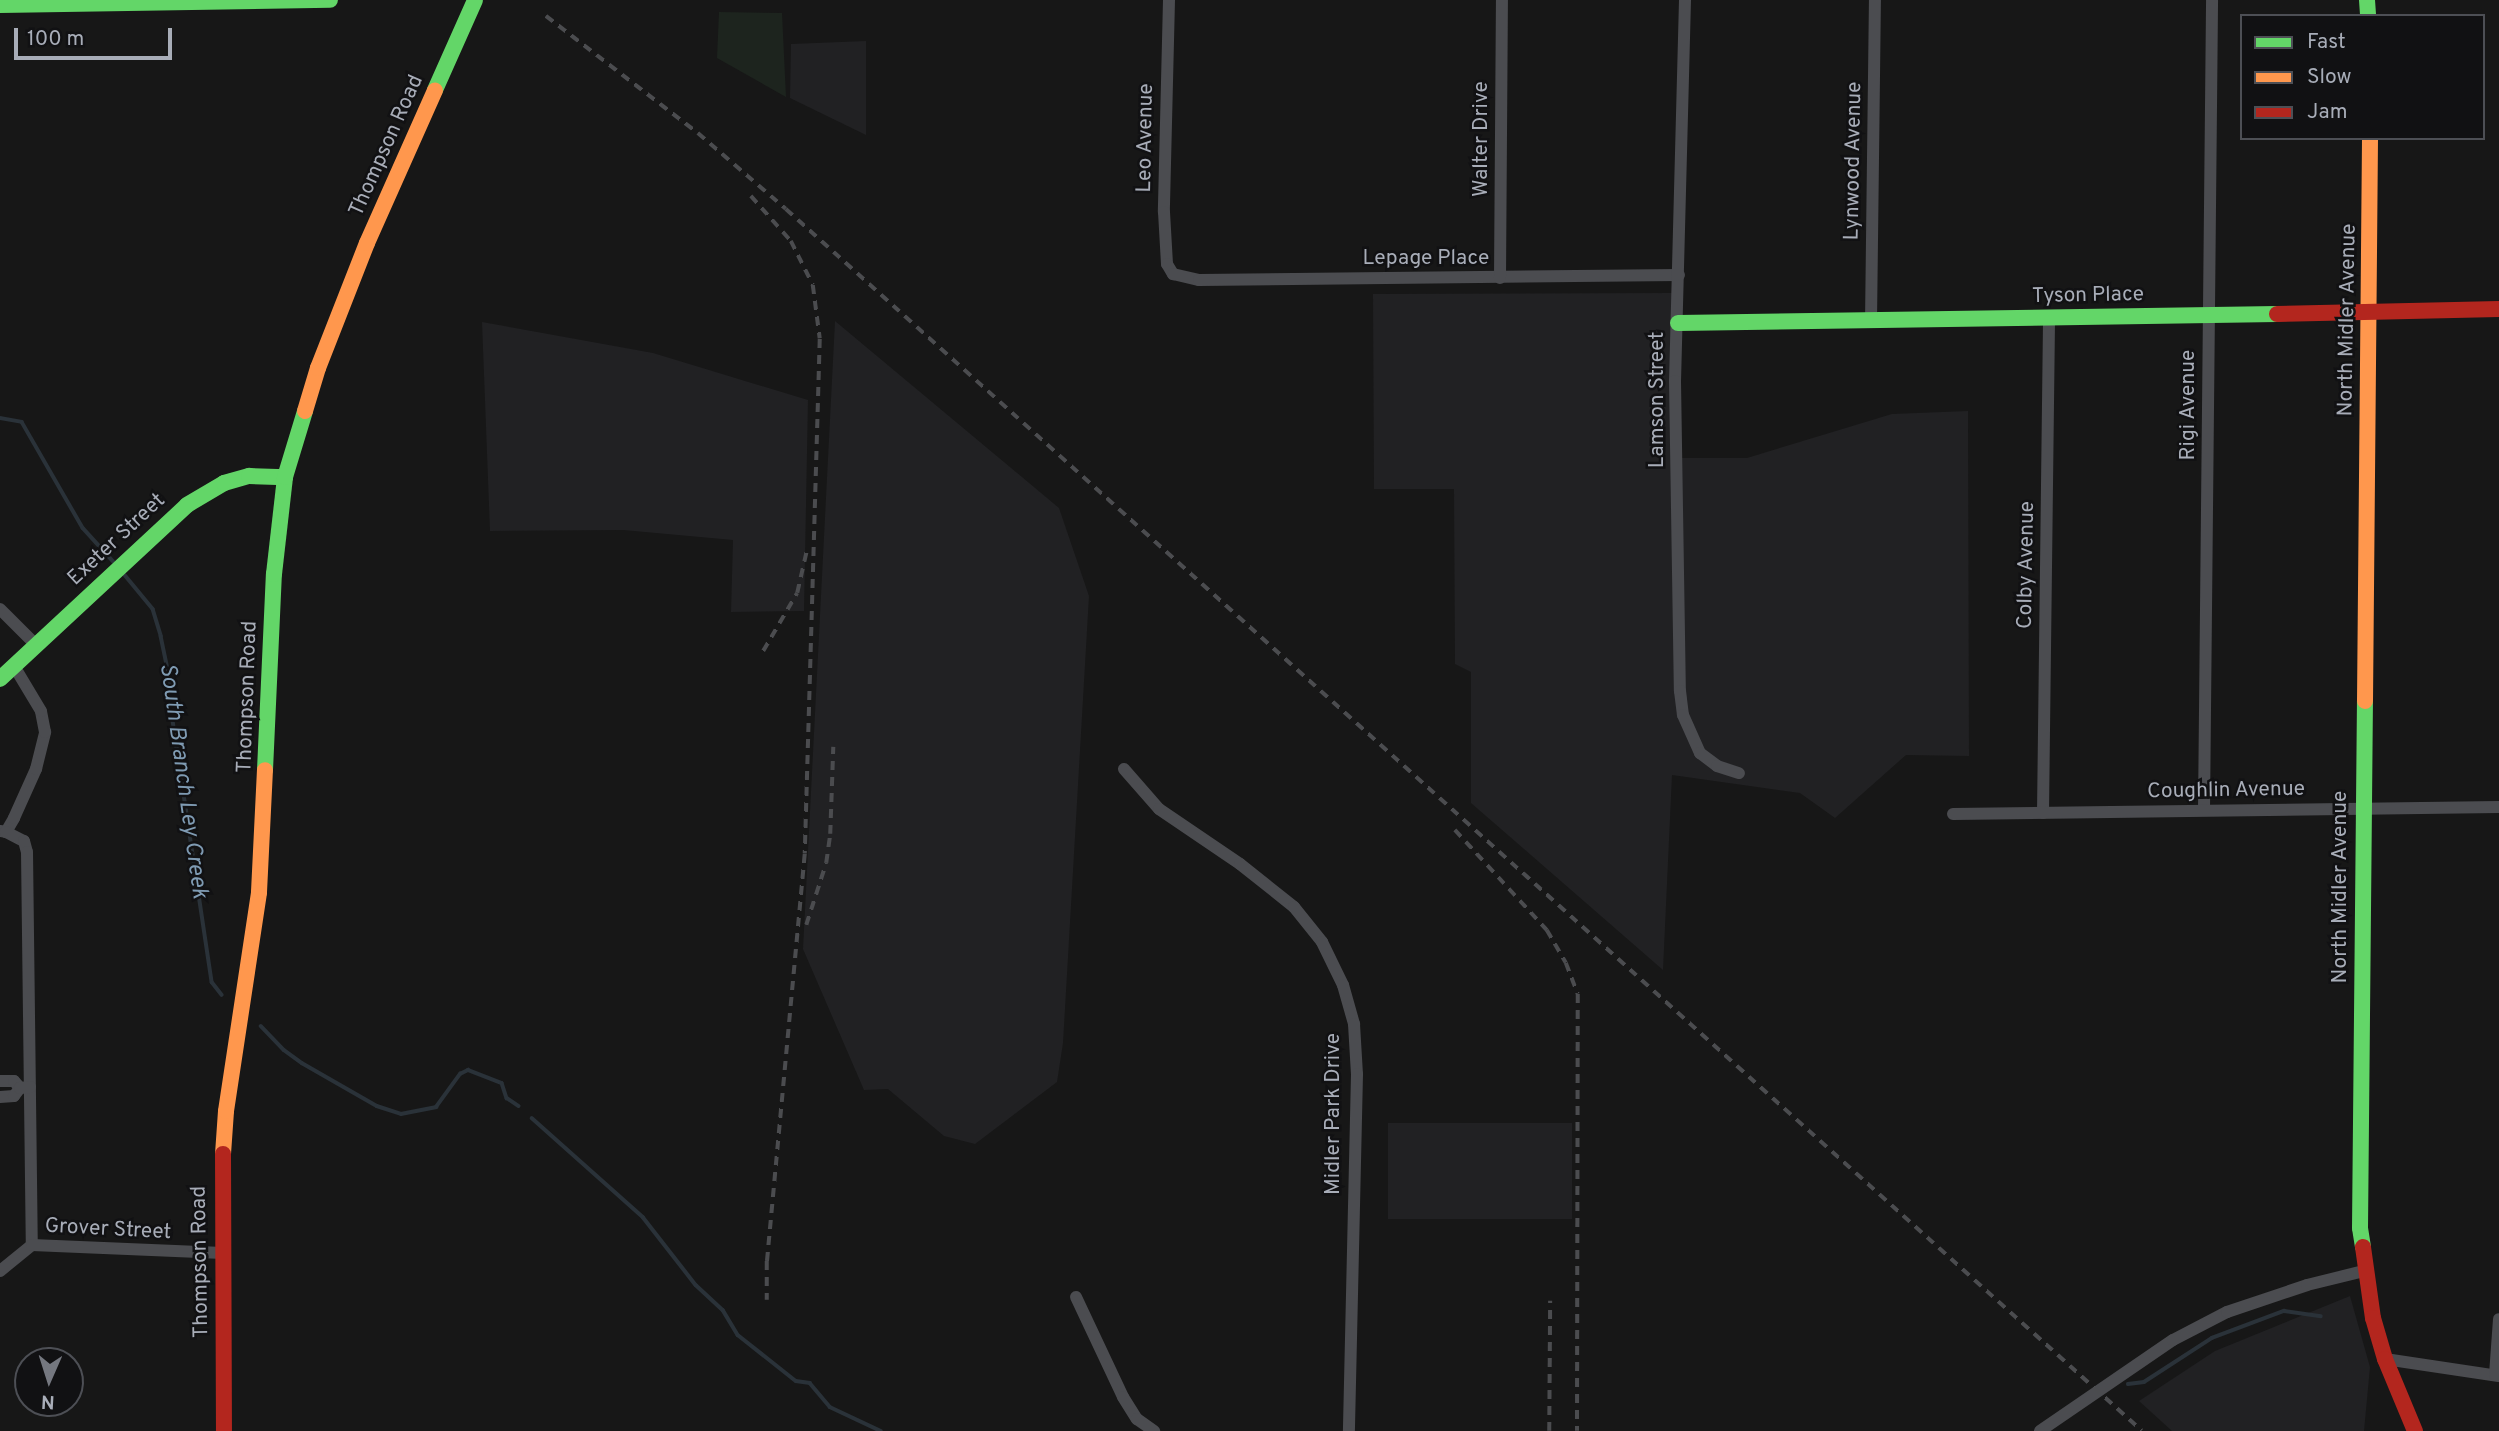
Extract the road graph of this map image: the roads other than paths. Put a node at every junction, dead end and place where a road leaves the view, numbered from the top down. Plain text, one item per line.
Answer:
1 (330, 0) edge
2 (475, 0) edge
3 (1169, 0) edge
4 (1502, 0) edge
5 (1685, 0) edge
6 (1875, 0) edge
7 (2212, 0) edge
8 (0, 5) edge
9 (2370, 140) edge
10 (1173, 274) joint
11 (1679, 275) junction
12 (1500, 278) junction
13 (2499, 309) edge
14 (2370, 312) junction
15 (2209, 315) junction
16 (2049, 318) junction
17 (1871, 322) junction
18 (1678, 323) junction
19 (285, 477) junction
20 (0, 609) edge
21 (36, 645) junction
22 (14, 666) junction
23 (0, 679) edge
24 (1124, 769) dead end
25 (1739, 773) dead end
26 (2499, 807) edge
27 (2204, 810) junction
28 (2363, 810) junction
29 (2043, 813) junction
30 (1953, 814) dead end
31 (3, 832) edge
32 (0, 1081) edge
33 (25, 1088) junction
34 (0, 1097) edge
35 (32, 1245) junction
36 (223, 1253) junction
37 (0, 1270) edge
38 (2364, 1271) junction
39 (1076, 1297) dead end
40 (2499, 1319) edge
41 (2385, 1359) junction
42 (2497, 1376) edge
43 (224, 1431) edge
44 (1154, 1431) edge
45 (1349, 1431) edge
46 (2040, 1431) edge
47 (2415, 1431) edge

1 - 8 main road
2 - 19 main road, Thompson Road
3 - 10 street, Leo Avenue
4 - 12 street, Walter Drive
5 - 11 street, Lamson Street
6 - 17 street, Lynwood Avenue
7 - 15 street, Rigi Avenue
9 - 14 main road, North Midler Avenue
10 - 12 street, Lepage Place
11 - 12 street, Lepage Place
11 - 18 street, Lamson Street
13 - 14 main road, Tyson Place
14 - 15 main road, Tyson Place
14 - 28 main road, North Midler Avenue
15 - 16 main road, Tyson Place
15 - 27 street, Rigi Avenue
16 - 17 main road, Tyson Place
16 - 29 street, Colby Avenue
17 - 18 main road, Tyson Place
18 - 25 street, Lamson Street
19 - 21 main road, Exeter Street
19 - 36 main road, Thompson Road
20 - 21 street
21 - 22 main road, Exeter Street
22 - 23 main road, Exeter Street
22 - 31 street
24 - 45 street, Midler Park Drive
26 - 28 street, Coughlin Avenue
27 - 28 street, Coughlin Avenue
27 - 29 street, Coughlin Avenue
28 - 38 main road, North Midler Avenue
29 - 30 street, Coughlin Avenue
31 - 33 street
32 - 33 street
33 - 34 street
33 - 35 street
35 - 36 street, Grover Street
35 - 37 street, Grover Street
36 - 43 main road, Thompson Road
38 - 41 main road, North Midler Avenue
38 - 46 street
39 - 44 street
40 - 42 street
41 - 42 street
41 - 47 main road, North Midler Avenue

